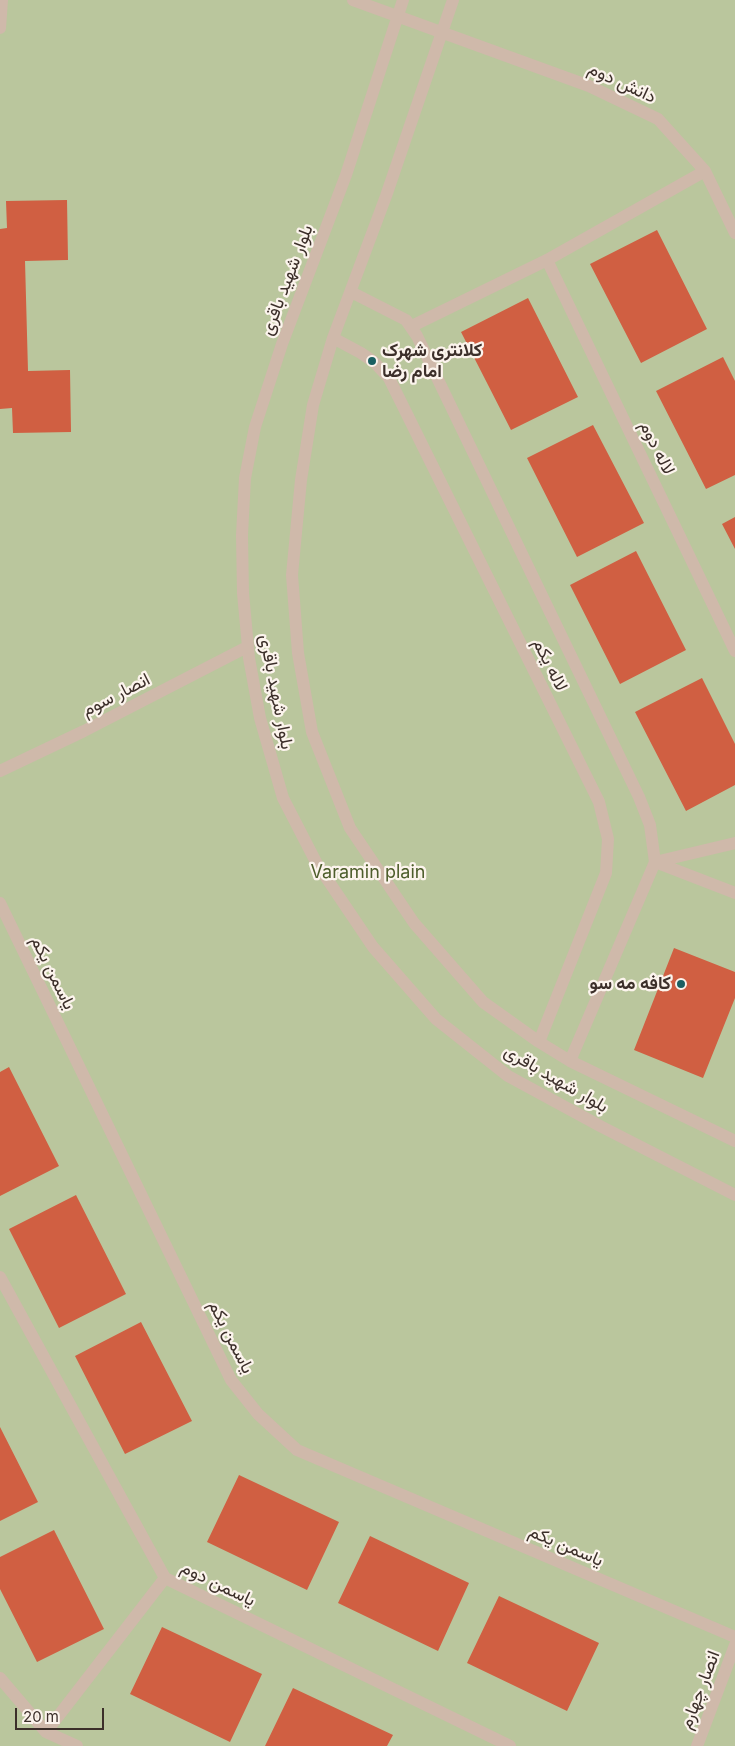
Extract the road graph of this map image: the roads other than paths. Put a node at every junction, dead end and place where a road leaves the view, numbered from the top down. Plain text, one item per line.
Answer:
1 (2, 0) edge
2 (353, 0) edge
3 (403, 0) edge
4 (453, 0) edge
5 (397, 16) junction
6 (0, 28) edge
7 (442, 31) junction
8 (705, 170) junction
9 (735, 233) edge
10 (548, 260) junction
11 (351, 292) junction
12 (412, 326) junction
13 (332, 338) junction
14 (247, 647) junction
15 (735, 651) edge
16 (0, 771) edge
17 (735, 842) edge
18 (655, 862) junction
19 (735, 892) edge
20 (0, 903) edge
21 (540, 1042) junction
22 (570, 1061) junction
23 (735, 1141) edge
24 (735, 1195) edge
25 (0, 1277) edge
26 (165, 1578) junction
27 (735, 1637) edge
28 (735, 1646) edge
29 (0, 1678) edge
30 (46, 1732) junction
31 (77, 1746) edge
32 (510, 1746) edge
33 (697, 1746) edge

1 - 6 street
2 - 5 street, دانش دوم
3 - 5 street, بلوار شهید باقری
4 - 7 street, بلوار شهید باقری
5 - 7 street, دانش دوم
5 - 14 street, بلوار شهید باقری
7 - 8 street, دانش دوم
7 - 11 street, بلوار شهید باقری
8 - 9 street, دانش دوم
8 - 10 street
10 - 12 street
10 - 15 street, لاله دوم
11 - 12 street
11 - 13 street, بلوار شهید باقری
12 - 18 street
13 - 21 street, بلوار شهید باقری
13 - 21 street, لاله یکم
14 - 16 street, انصار سوم
14 - 24 street, بلوار شهید باقری
17 - 18 street
18 - 19 street
18 - 22 street
20 - 27 street, یاسمن یکم
21 - 22 street, بلوار شهید باقری
22 - 23 street, بلوار شهید باقری
25 - 26 street, یاسمن دوم
26 - 30 street
26 - 32 street, یاسمن دوم
28 - 33 street, انصار چهارم
29 - 30 street
30 - 31 street

